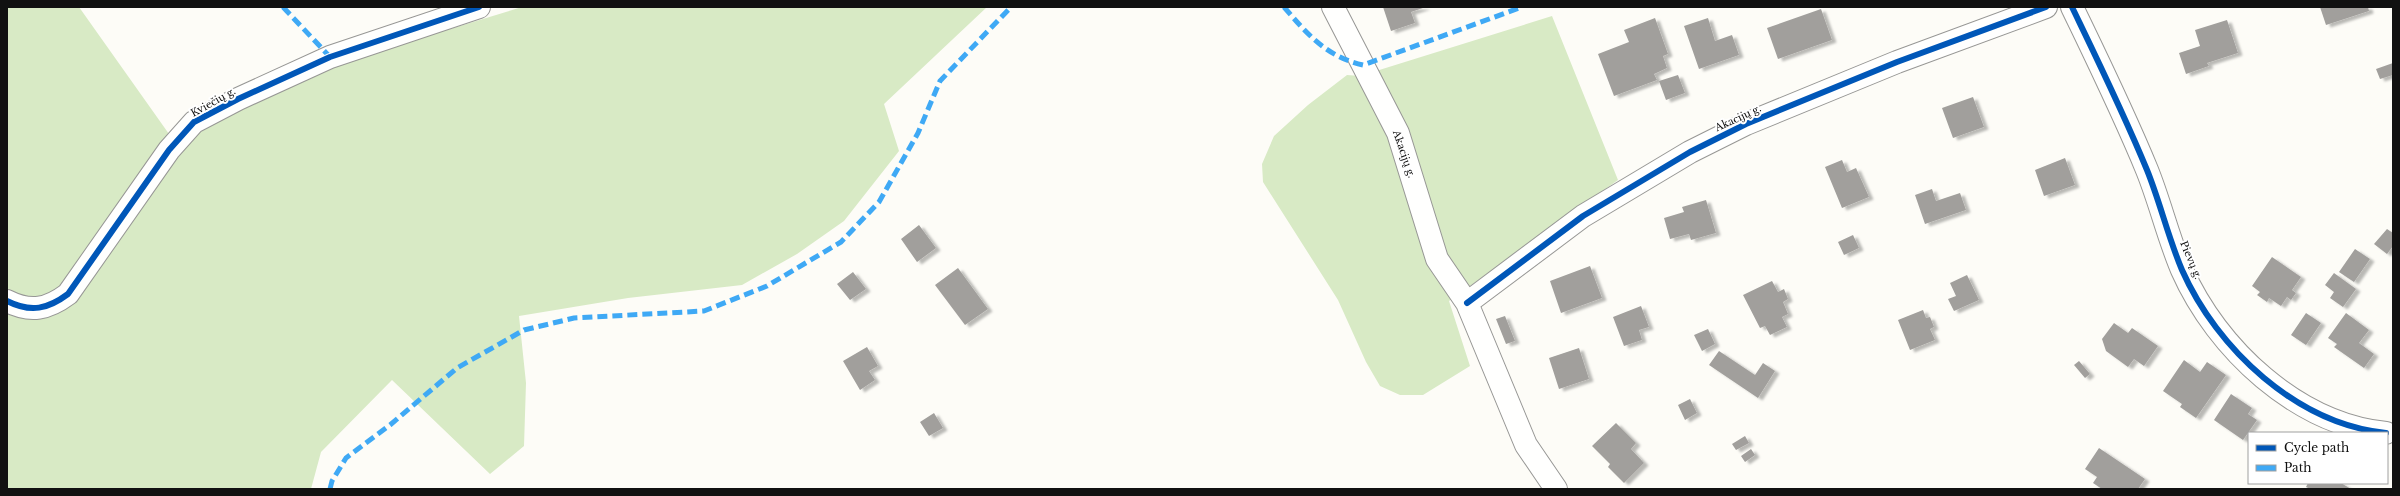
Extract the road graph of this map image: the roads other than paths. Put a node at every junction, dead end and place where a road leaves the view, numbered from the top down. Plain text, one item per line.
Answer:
1 (479, 7) edge
2 (1333, 7) edge
3 (2046, 7) edge
4 (2072, 7) edge
5 (7, 301) edge
6 (1467, 303) junction
7 (2382, 432) edge
8 (1556, 489) edge

1 - 5 street, Kviečių g.
2 - 6 street, Akacijų g.
3 - 6 street, Akacijų g.
4 - 7 street, Pievų g.
6 - 8 street, Akacijų g.

